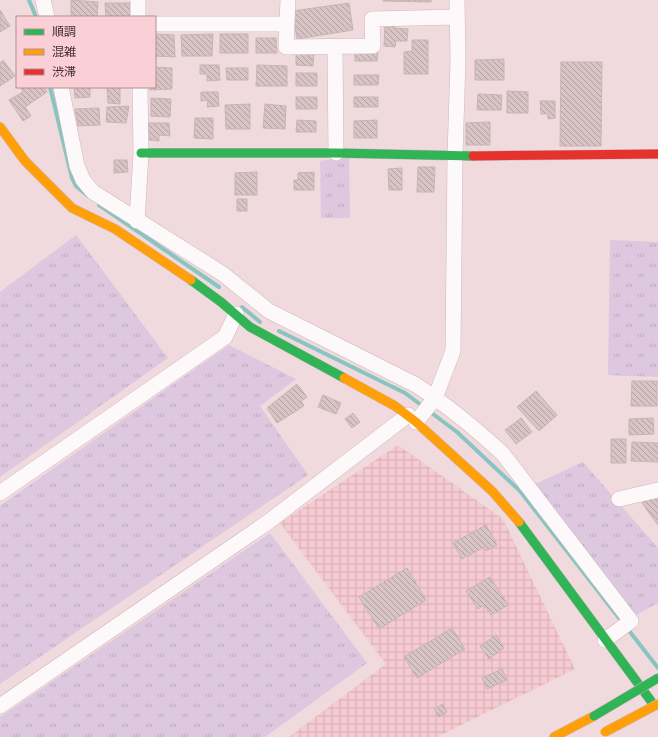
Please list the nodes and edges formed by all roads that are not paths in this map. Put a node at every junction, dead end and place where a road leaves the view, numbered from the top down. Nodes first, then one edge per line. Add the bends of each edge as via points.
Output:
1 (43, 0) edge
2 (138, 0) edge
3 (288, 0) edge
4 (457, 0) edge
5 (46, 16) edge
6 (138, 16) edge
7 (457, 17) junction
8 (156, 24) edge
9 (287, 24) junction
10 (335, 47) junction
11 (61, 88) edge
12 (140, 88) edge
13 (0, 127) edge
14 (141, 153) junction
15 (336, 153) junction
16 (658, 154) edge
17 (455, 156) junction
18 (137, 221) junction
19 (236, 314) junction
20 (435, 398) junction
21 (412, 419) junction
22 (658, 490) edge
23 (0, 493) edge
24 (619, 499) dead end
25 (605, 640) junction
26 (658, 678) edge
27 (658, 688) edge
28 (658, 704) edge
29 (0, 706) edge
30 (658, 712) edge
31 (596, 719) junction
32 (554, 737) edge
33 (566, 737) edge
34 (596, 737) edge

1 - 5 street
2 - 6 street
3 - 9 street
4 - 7 street
7 - 10 street via 372,20 373,46
7 - 17 street
8 - 9 street
9 - 10 street via 286,47
10 - 15 street
11 - 18 street via 77,166 83,180 100,197
12 - 14 street
13 - 19 main road via 25,160 72,208 115,229
14 - 15 main road
14 - 18 street
15 - 17 main road
16 - 17 main road
17 - 20 street via 453,351
18 - 20 street via 223,274 269,311 416,385
19 - 21 main road via 250,327 381,398
19 - 23 street via 225,337
20 - 21 street
20 - 25 street via 486,437 503,454 631,621
21 - 25 main road via 492,491 517,519
21 - 29 street via 268,522
22 - 24 street
25 - 30 main road
26 - 31 main road, bridge
27 - 31 main road
28 - 34 main road, bridge
31 - 32 main road
31 - 33 main road

